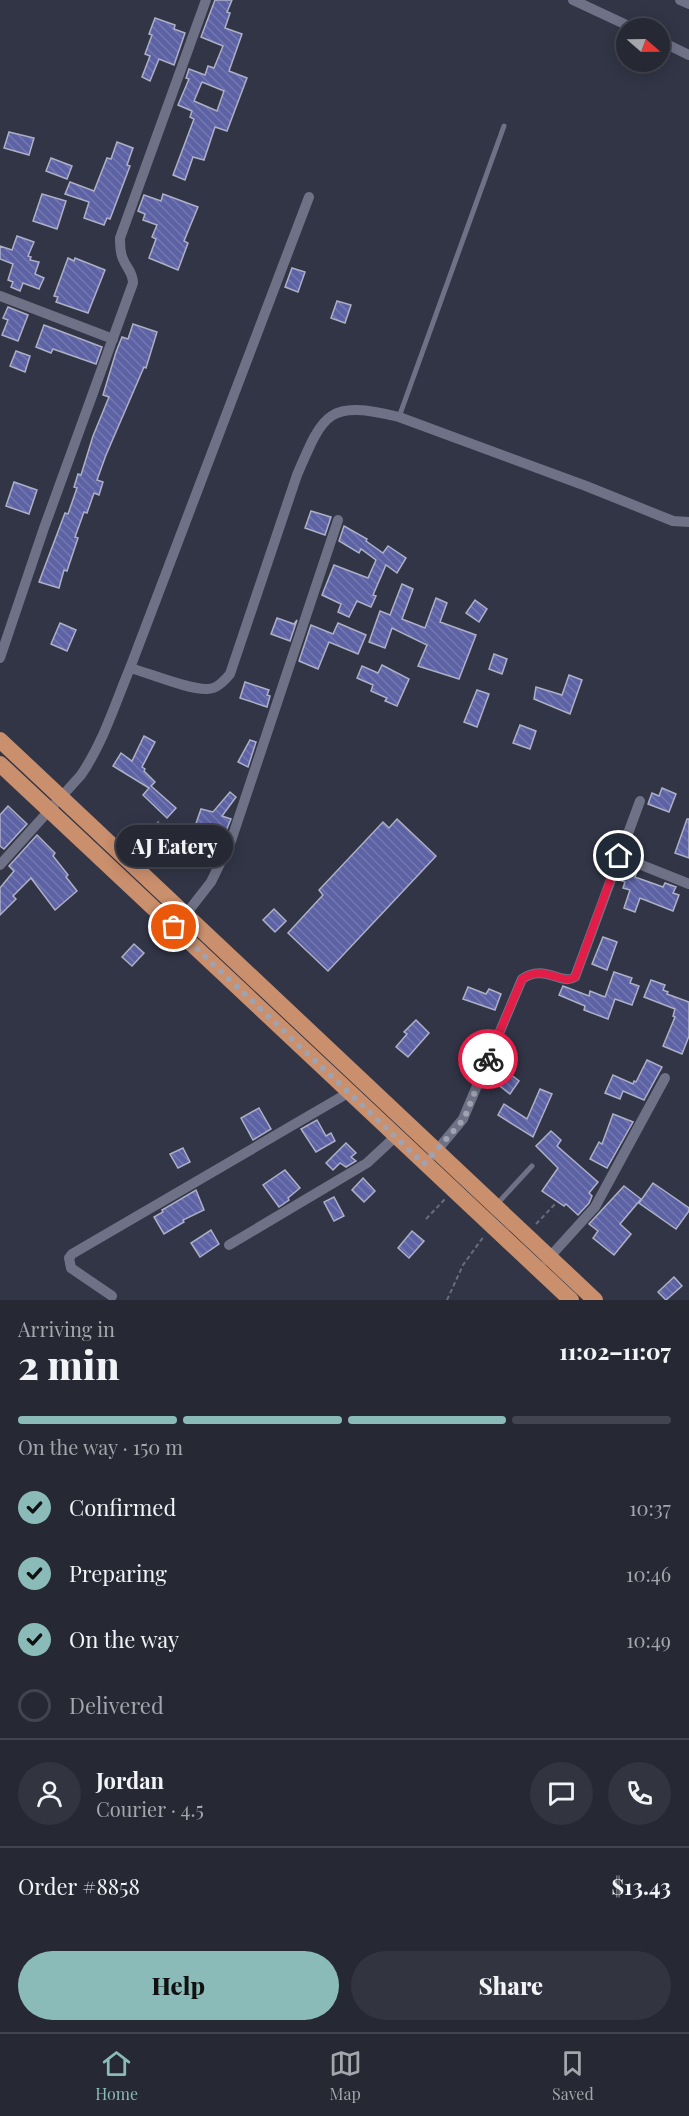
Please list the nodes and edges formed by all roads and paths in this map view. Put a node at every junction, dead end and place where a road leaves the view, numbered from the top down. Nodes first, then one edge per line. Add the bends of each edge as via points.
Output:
1 (206, 0) edge
2 (573, 0) edge
3 (680, 0) edge
4 (689, 4) edge
5 (616, 20) edge
6 (670, 45) edge
7 (689, 54) edge
8 (504, 126) dead end
9 (309, 197) dead end
10 (0, 296) edge
11 (113, 339) junction
12 (399, 417) junction
13 (338, 520) dead end
14 (689, 522) edge
15 (0, 658) edge
16 (130, 668) junction
17 (0, 740) edge
18 (2, 770) edge
19 (61, 797) junction
20 (640, 801) dead end
21 (49, 810) junction
22 (160, 820) dead end
23 (619, 856) junction
24 (126, 858) junction
25 (0, 865) edge
26 (689, 884) edge
27 (186, 914) junction
28 (223, 949) junction
29 (211, 962) junction
30 (665, 1078) dead end
31 (348, 1093) junction
32 (395, 1137) junction
33 (437, 1150) junction
34 (424, 1164) junction
35 (532, 1166) dead end
36 (453, 1191) junction
37 (557, 1202) dead end
38 (495, 1206) junction
39 (426, 1219) dead end
40 (488, 1223) junction
41 (526, 1235) junction
42 (229, 1245) dead end
43 (544, 1263) junction
44 (112, 1296) dead end
45 (563, 1297) edge
46 (447, 1300) edge
47 (595, 1300) edge

1 - 11 street via 123,226 120,251 134,283
2 - 5 street
3 - 4 street
6 - 7 street
8 - 12 lane
9 - 16 street
10 - 11 street
11 - 15 street
12 - 14 street via 665,519
12 - 16 street via 351,409 332,414 320,427 297,475 236,661 221,684 209,690
13 - 27 street via 231,841 211,882
16 - 19 street via 92,759
17 - 19 highway
18 - 21 highway
19 - 21 street
19 - 24 highway
20 - 23 street
21 - 25 street
21 - 29 highway
22 - 24 path
23 - 26 street
23 - 33 street via 575,977 567,980 540,972 522,979 464,1119
24 - 27 highway
27 - 28 highway
28 - 29 highway
28 - 33 highway
29 - 31 highway
30 - 43 street via 599,1201
31 - 32 highway
31 - 44 street via 72,1254 70,1268
32 - 34 highway
32 - 42 street via 345,1178
33 - 34 street
33 - 38 highway
34 - 36 highway
35 - 38 lane
36 - 39 path
36 - 40 highway
37 - 41 path
38 - 40 lane
38 - 41 highway
40 - 43 highway
40 - 46 path
41 - 43 highway
43 - 45 highway
43 - 47 highway

